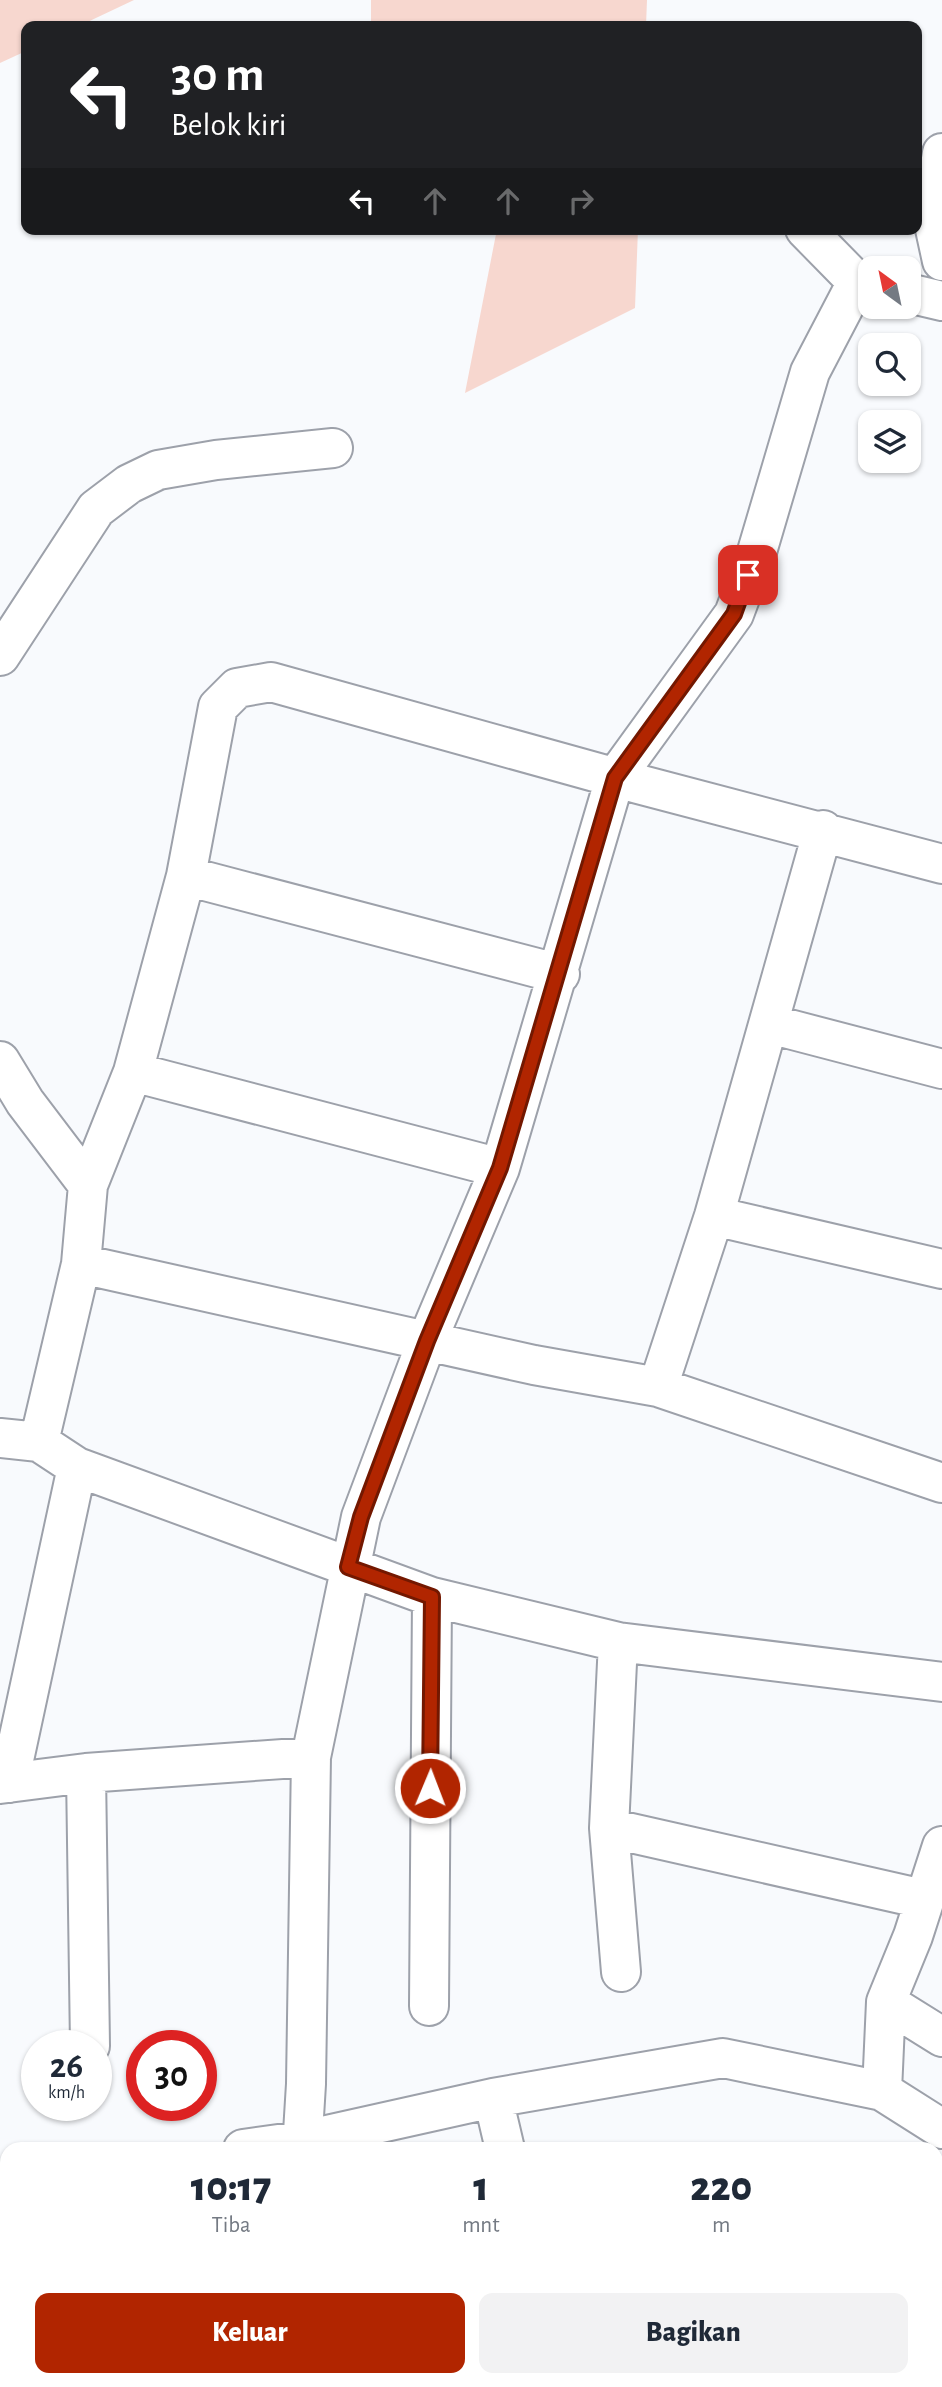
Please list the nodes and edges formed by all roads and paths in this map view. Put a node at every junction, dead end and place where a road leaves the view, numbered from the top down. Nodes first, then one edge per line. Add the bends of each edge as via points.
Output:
1 (942, 153) edge
2 (811, 235) edge
3 (942, 261) edge
4 (858, 279) edge
5 (858, 292) edge
6 (921, 296) edge
7 (942, 301) edge
8 (333, 448) dead end
9 (0, 656) edge
10 (615, 778) junction
11 (823, 830) junction
12 (942, 864) edge
13 (186, 876) junction
14 (560, 974) junction
15 (770, 1024) junction
16 (0, 1061) edge
17 (942, 1069) edge
18 (133, 1072) junction
19 (500, 1168) junction
20 (88, 1185) junction
21 (714, 1216) junction
22 (81, 1264) junction
23 (942, 1269) edge
24 (427, 1341) junction
25 (658, 1387) junction
26 (0, 1438) edge
27 (39, 1442) junction
28 (77, 1467) junction
29 (942, 1483) edge
30 (348, 1567) junction
31 (432, 1597) junction
32 (618, 1642) junction
33 (942, 1682) edge
34 (312, 1757) junction
35 (86, 1773) junction
36 (5, 1783) edge
37 (609, 1828) junction
38 (942, 1846) edge
39 (923, 1899) junction
40 (621, 1972) dead end
41 (886, 2003) junction
42 (429, 2006) dead end
43 (90, 2030) edge
44 (942, 2037) edge
45 (882, 2091) junction
46 (493, 2098) junction
47 (942, 2129) edge
48 (301, 2142) edge
49 (313, 2142) edge
50 (503, 2142) edge

1 - 3 street via 932,215
2 - 4 street
5 - 10 street via 810,372 734,614
6 - 7 street
8 - 9 street via 158,470 129,484 96,509
10 - 11 street
10 - 13 street via 271,682 237,688 218,707
10 - 14 street
11 - 12 street
11 - 15 street
13 - 14 street
13 - 18 street
14 - 19 street
15 - 17 street
15 - 21 street
16 - 20 street
18 - 19 street
18 - 20 street
19 - 24 street
20 - 22 street
21 - 23 street
21 - 25 street
22 - 24 street
22 - 27 street
24 - 25 street
24 - 30 street via 361,1517
25 - 29 street
26 - 27 street
27 - 28 street
28 - 30 street
28 - 36 street
30 - 31 street
30 - 34 street
31 - 32 street
31 - 42 street
32 - 33 street
32 - 37 street
34 - 35 street
34 - 48 street
35 - 36 street
35 - 43 street
37 - 39 street
37 - 40 street
38 - 39 street
39 - 41 street
41 - 44 street
41 - 45 street
45 - 46 street via 723,2058
45 - 47 street
46 - 49 street
46 - 50 street

